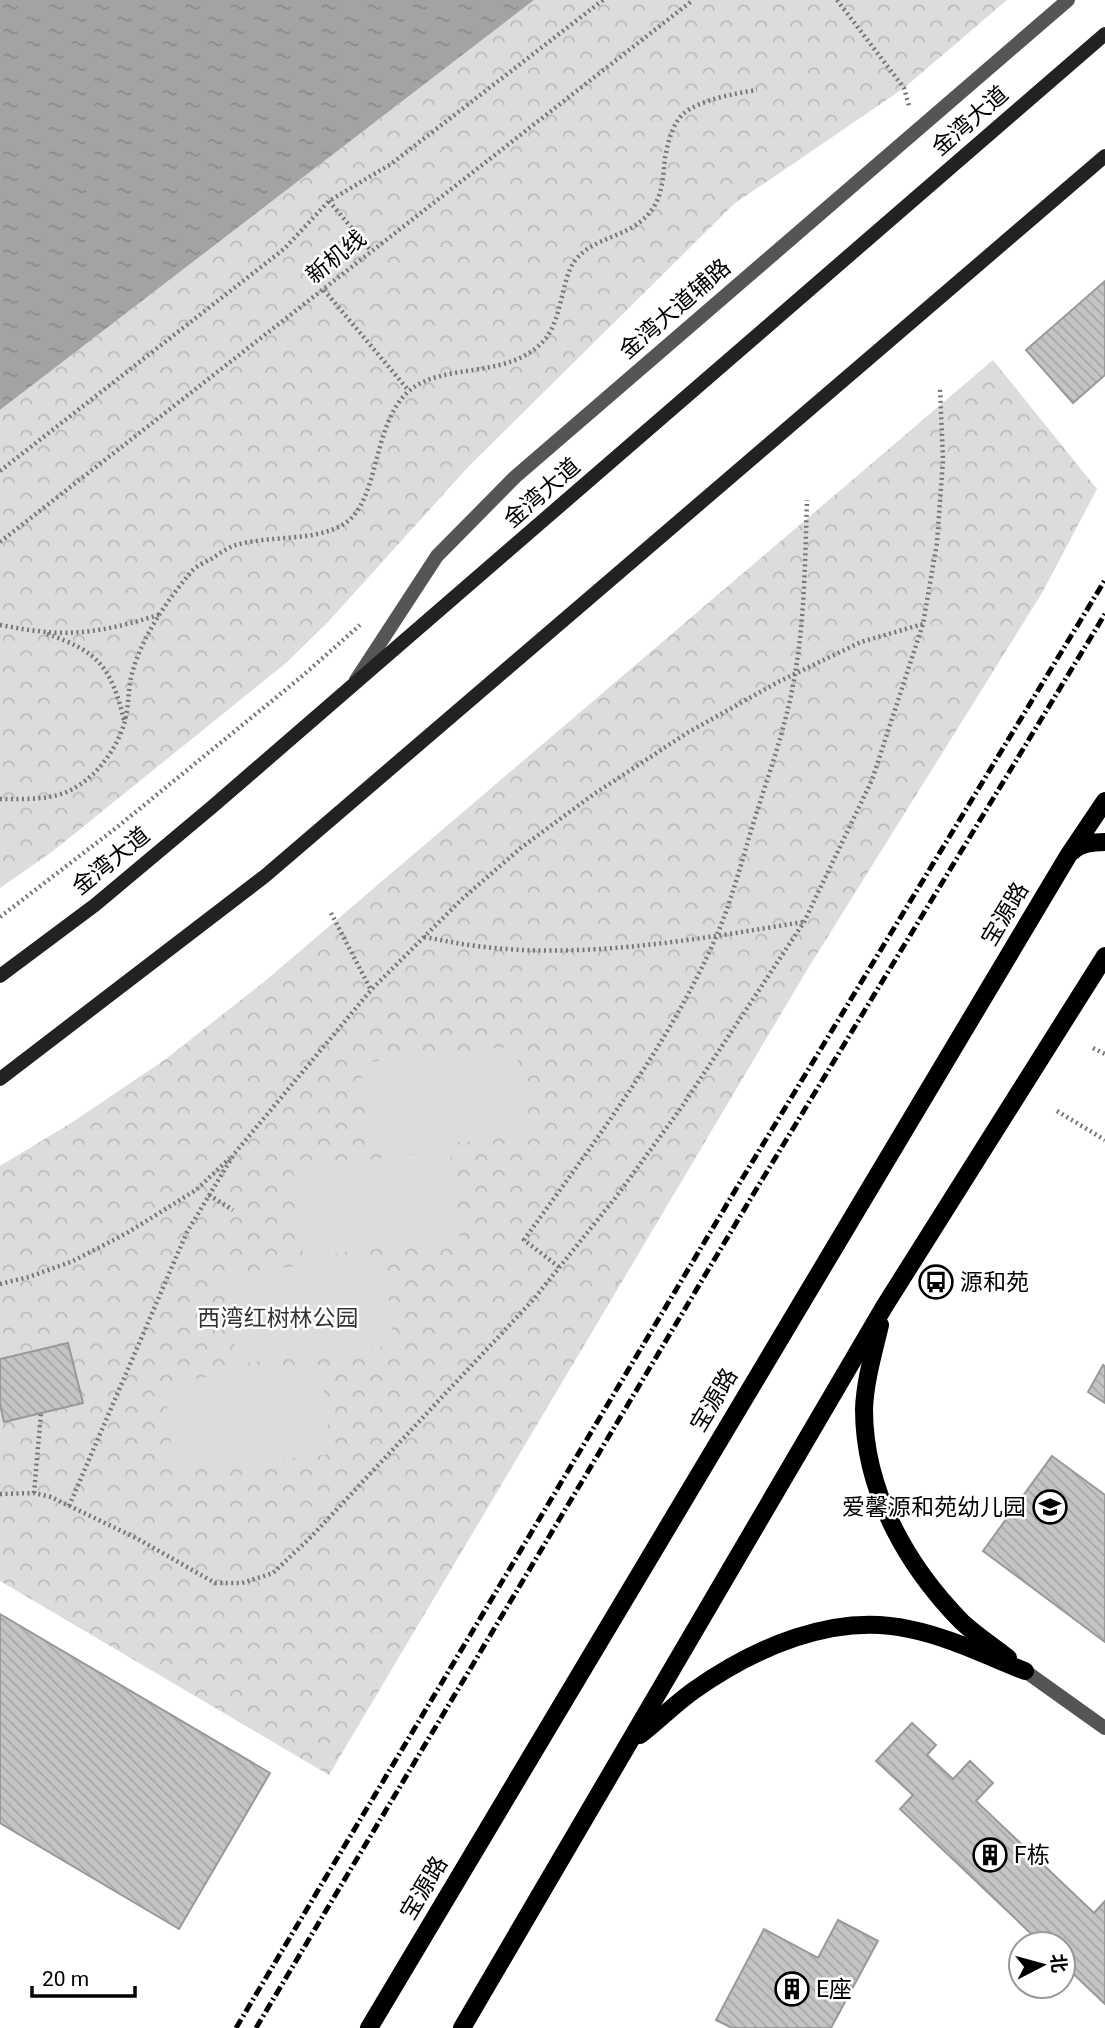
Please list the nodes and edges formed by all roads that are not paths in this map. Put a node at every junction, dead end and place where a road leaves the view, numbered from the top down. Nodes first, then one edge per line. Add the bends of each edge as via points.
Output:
1 (1068, 0) edge
2 (1105, 34) edge
3 (1105, 156) edge
4 (351, 688) junction
5 (1105, 801) edge
6 (1105, 842) edge
7 (1068, 856) junction
8 (1105, 957) edge
9 (0, 976) edge
10 (0, 1079) edge
11 (884, 1307) junction
12 (1025, 1671) junction
13 (1105, 1728) edge
14 (629, 1745) junction
15 (369, 2028) edge
16 (462, 2028) edge

1 - 4 street, 金湾大道辅路 via 515,477 437,556
2 - 4 main road, 金湾大道
3 - 10 main road via 265,876
4 - 9 main road, 金湾大道 via 94,905
5 - 7 main road, 宝源路
6 - 7 main road via 1077,847
7 - 15 main road, 宝源路
8 - 11 main road
11 - 12 main road via 864,1408 878,1493 892,1528 921,1576 963,1623
11 - 14 main road
12 - 13 street
12 - 14 main road via 908,1628 839,1626 742,1661 693,1691
14 - 16 main road

